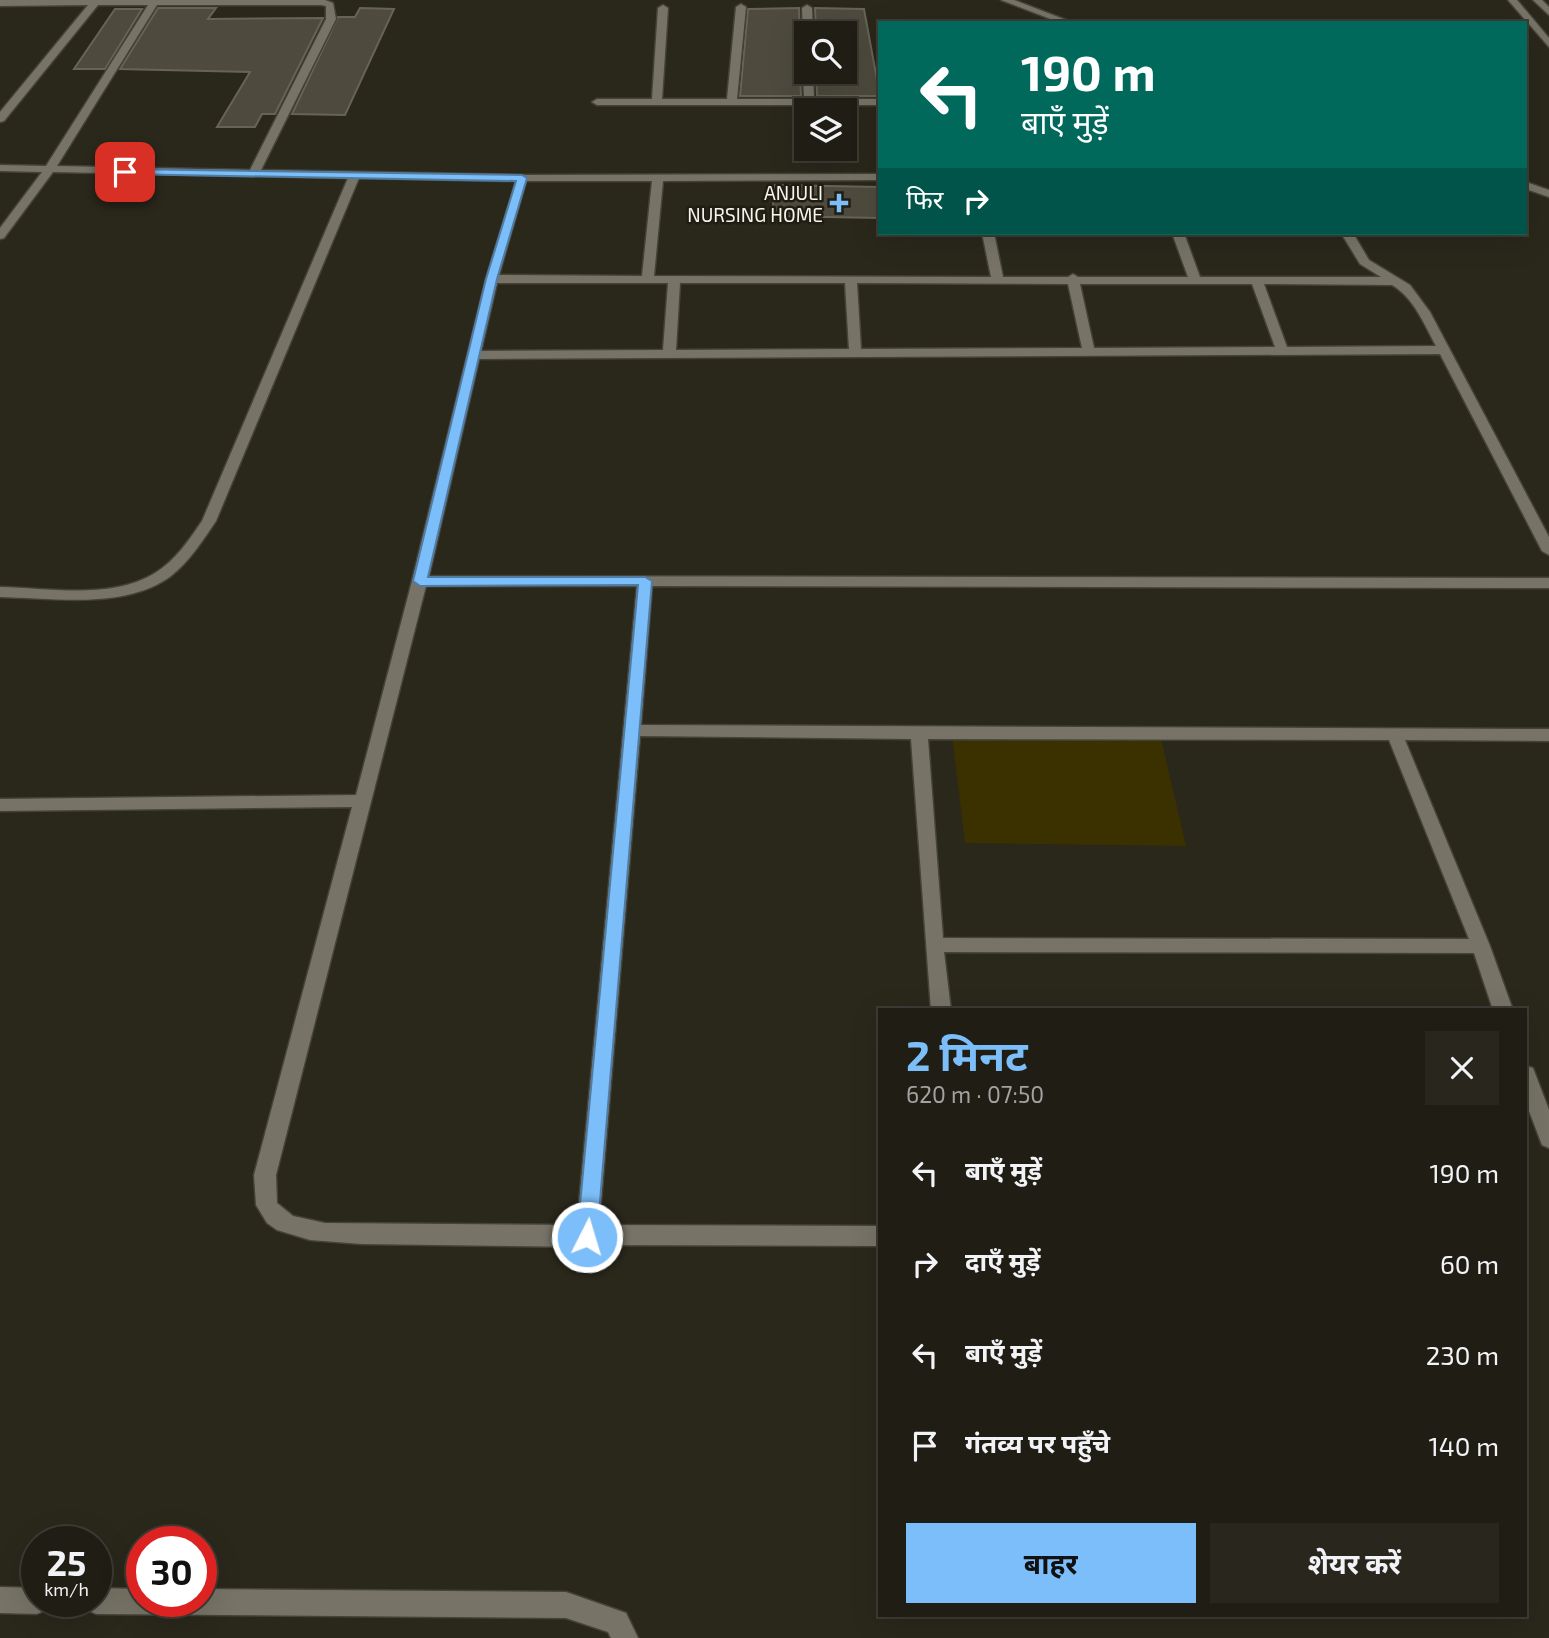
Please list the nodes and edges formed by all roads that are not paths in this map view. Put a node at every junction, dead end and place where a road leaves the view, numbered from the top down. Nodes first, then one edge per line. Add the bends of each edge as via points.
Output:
1 (1005, 0) edge
2 (1512, 0) edge
3 (1537, 0) edge
4 (155, 2) edge
5 (0, 3) edge
6 (95, 3) junction
7 (741, 7) dead end
8 (663, 8) dead end
9 (807, 8) dead end
10 (1549, 12) edge
11 (808, 21) edge
12 (1064, 21) edge
13 (1549, 44) edge
14 (597, 102) dead end
15 (657, 102) junction
16 (794, 102) edge
17 (857, 102) edge
18 (878, 102) edge
19 (732, 103) junction
20 (0, 119) edge
21 (0, 167) edge
22 (49, 170) junction
23 (253, 174) junction
24 (354, 176) junction
25 (658, 177) junction
26 (878, 177) edge
27 (522, 178) junction
28 (1527, 185) edge
29 (1549, 194) edge
30 (988, 235) edge
31 (1179, 235) edge
32 (1348, 235) edge
33 (0, 236) edge
34 (648, 277) junction
35 (674, 278) junction
36 (852, 278) junction
37 (997, 278) junction
38 (1073, 278) junction
39 (492, 279) junction
40 (1195, 279) junction
41 (1256, 280) junction
42 (1396, 281) junction
43 (1443, 350) junction
44 (855, 352) junction
45 (1283, 352) junction
46 (669, 353) junction
47 (1089, 353) junction
48 (475, 355) junction
49 (1549, 551) edge
50 (420, 581) junction
51 (645, 581) junction
52 (1549, 583) edge
53 (0, 592) edge
54 (630, 730) junction
55 (919, 733) junction
56 (1395, 735) junction
57 (1549, 735) edge
58 (360, 801) junction
59 (0, 805) edge
60 (934, 944) junction
61 (1481, 946) junction
62 (941, 1008) edge
63 (1502, 1008) edge
64 (1527, 1077) edge
65 (1549, 1139) edge
66 (878, 1236) edge
67 (587, 1237) junction
68 (0, 1600) edge
69 (21, 1601) edge
70 (112, 1601) edge
71 (625, 1638) edge

1 - 12 street
2 - 13 street
3 - 10 street
4 - 6 street
4 - 22 street
4 - 23 street via 330,5 331,19
5 - 6 street
6 - 20 street
7 - 19 street
8 - 15 street
9 - 11 street
14 - 15 street
15 - 19 street
16 - 19 street
17 - 18 street
21 - 22 street
22 - 23 street
22 - 33 street
23 - 24 street
24 - 27 street
24 - 53 street via 209,522 185,555 141,586 105,592
25 - 26 street
25 - 27 street
25 - 34 street
27 - 39 street
28 - 29 street
30 - 37 street
31 - 40 street
32 - 42 street via 1364,262
34 - 35 street
34 - 39 street
35 - 36 street
35 - 46 street
36 - 37 street
36 - 44 street
37 - 38 street
38 - 40 street
38 - 47 street
39 - 48 street
40 - 41 street
41 - 42 street
41 - 45 street
42 - 43 street via 1416,300
43 - 45 street
43 - 49 street
44 - 46 street
44 - 47 street
45 - 47 street
46 - 48 street
48 - 50 street
50 - 51 street
50 - 58 street
51 - 52 street
51 - 54 street
54 - 55 street
54 - 67 street
55 - 56 street
55 - 60 street
56 - 57 street
56 - 61 street
58 - 59 street
58 - 67 street via 265,1175 267,1207 279,1221 315,1231
60 - 61 street
60 - 62 street
61 - 63 street
64 - 65 street
66 - 67 street
68 - 69 street
70 - 71 street via 566,1605 617,1622

